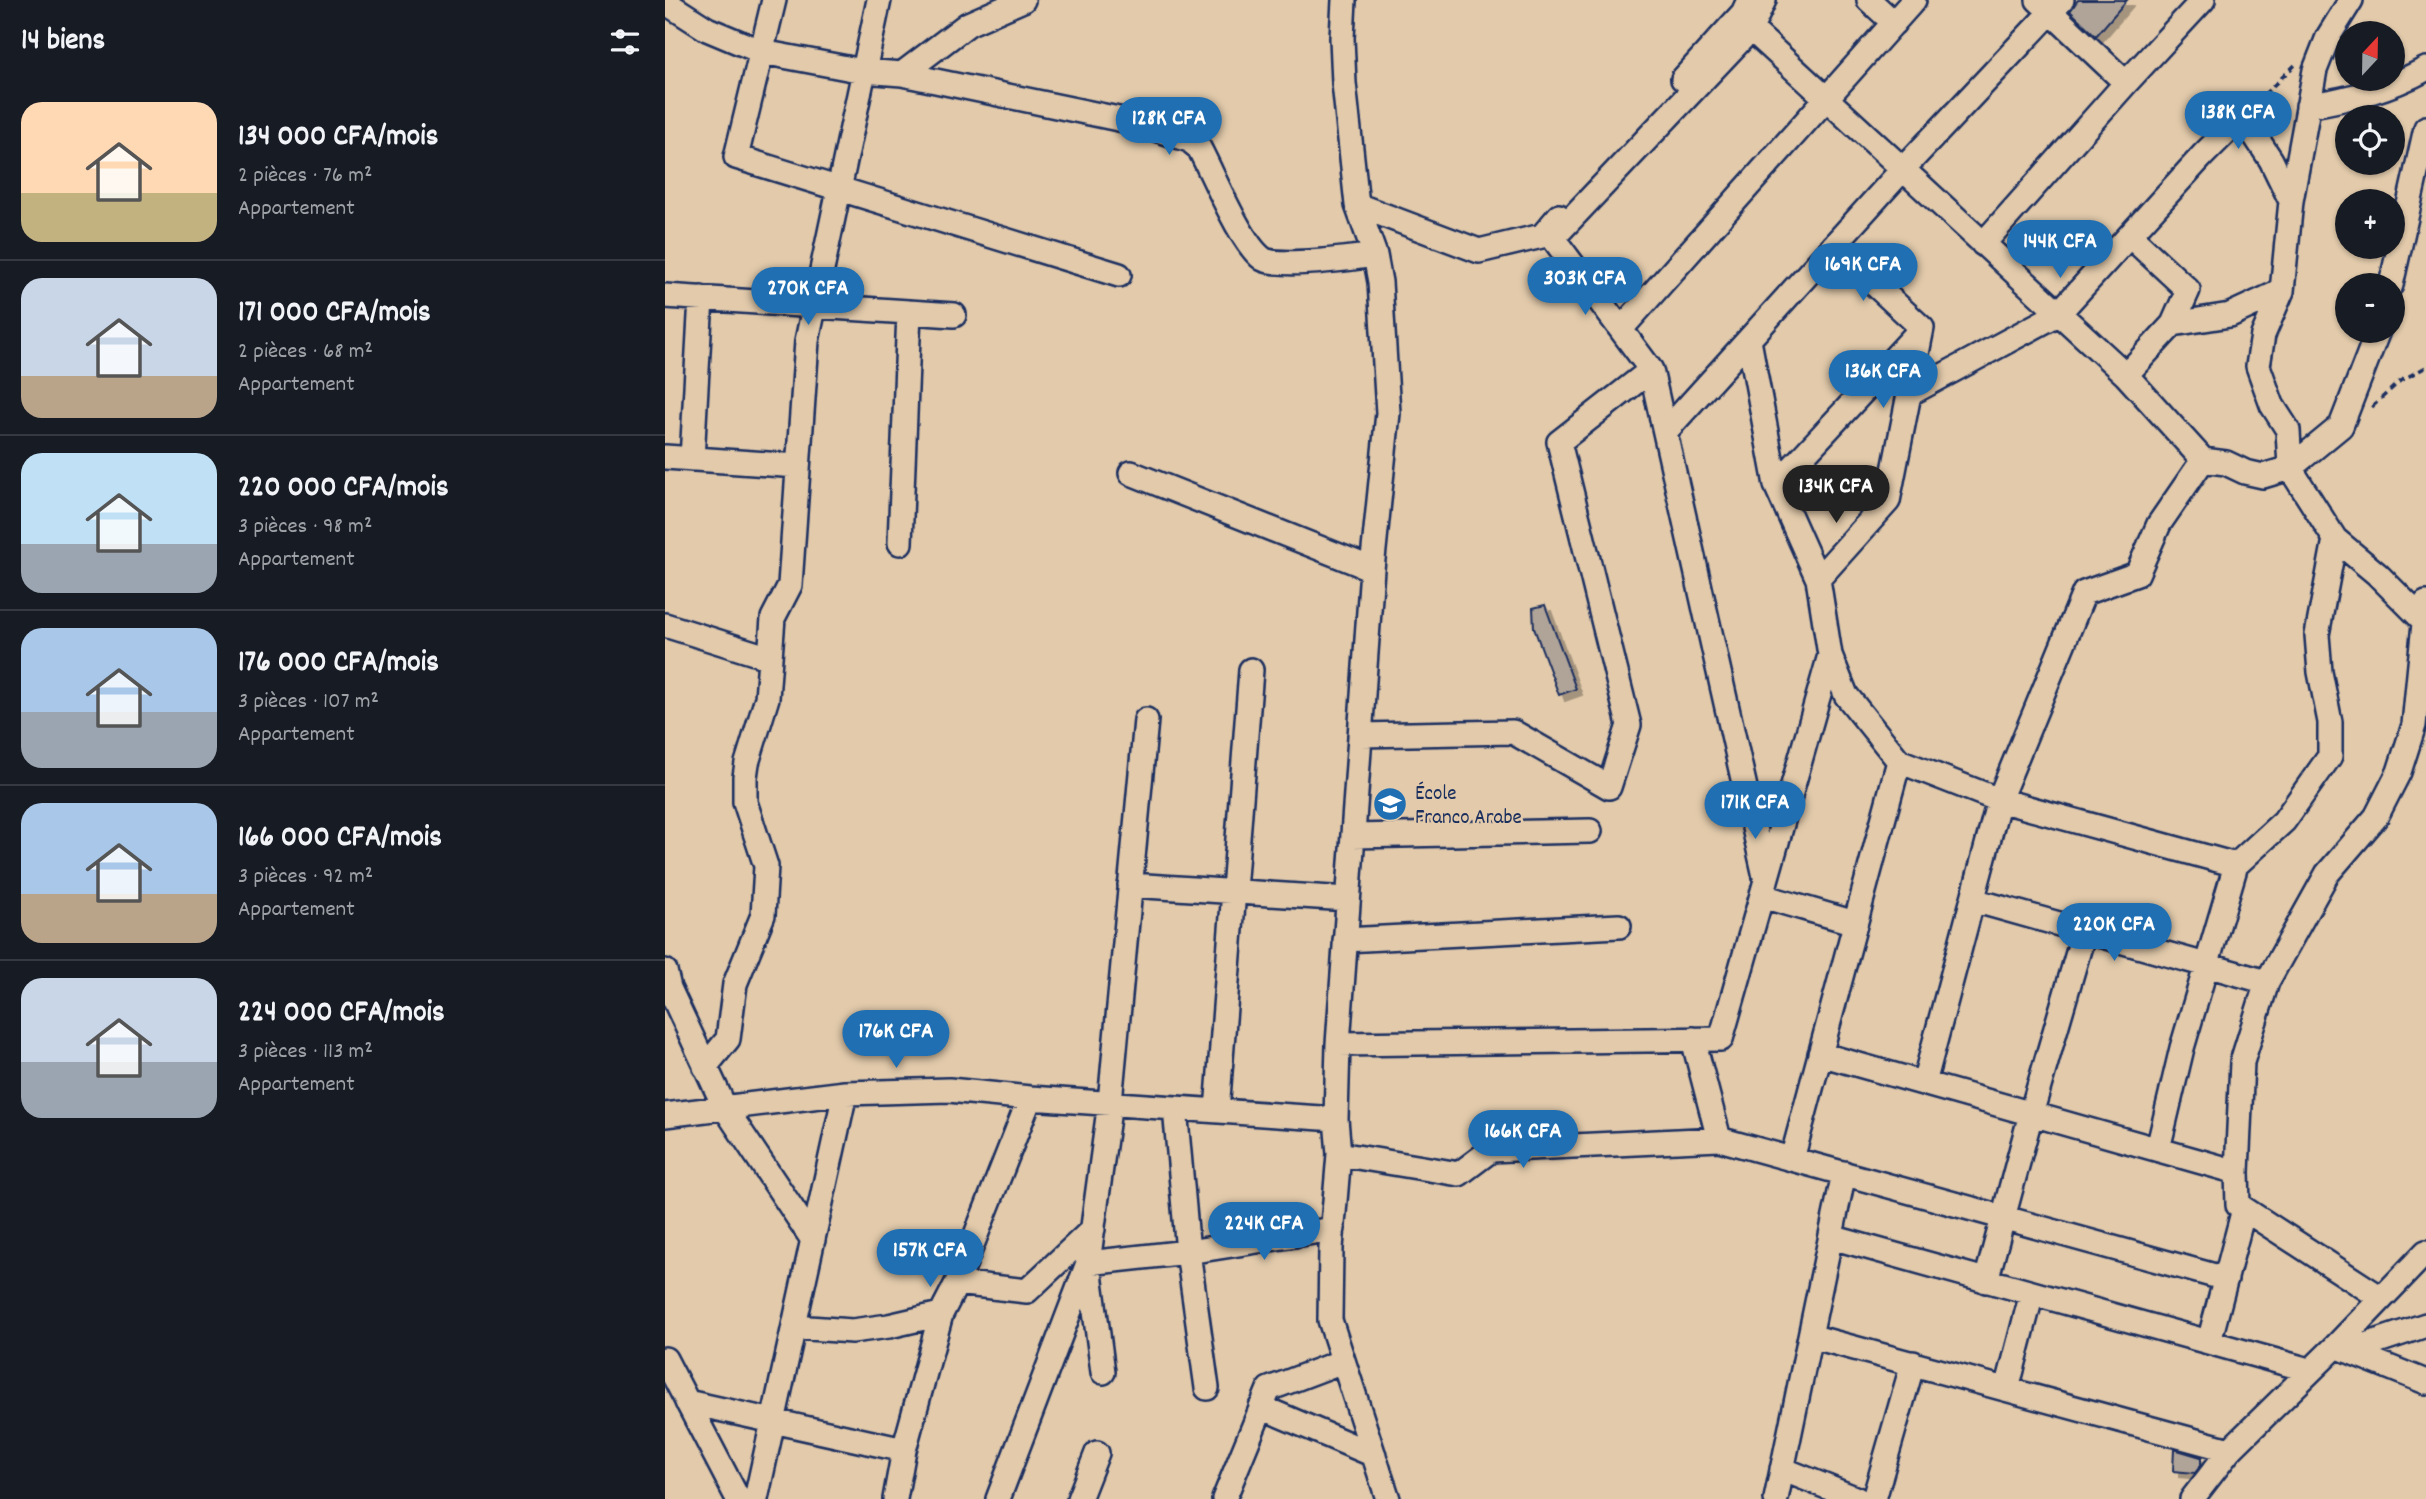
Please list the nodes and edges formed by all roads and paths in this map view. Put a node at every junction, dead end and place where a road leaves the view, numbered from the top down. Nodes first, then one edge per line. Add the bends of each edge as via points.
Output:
1 (774, 0) edge
2 (879, 0) edge
3 (1023, 0) edge
4 (1344, 0) edge
5 (1749, 0) edge
6 (1764, 0) edge
7 (1869, 0) edge
8 (1915, 0) edge
9 (2203, 0) edge
10 (2351, 0) edge
11 (665, 2) edge
12 (2050, 4) edge
13 (1894, 23) junction
14 (1751, 29) junction
15 (762, 52) junction
16 (2300, 61) dead end
17 (2426, 69) edge
18 (863, 71) junction
19 (902, 74) junction
20 (2126, 83) junction
21 (1826, 99) junction
22 (2308, 106) junction
23 (2242, 116) junction
24 (2426, 128) edge
25 (1902, 170) junction
26 (839, 188) junction
27 (2291, 201) junction
28 (1357, 205) junction
29 (2130, 236) junction
30 (1983, 244) junction
31 (1833, 246) junction
32 (1375, 255) junction
33 (2394, 273) edge
34 (1119, 275) dead end
35 (2282, 291) junction
36 (665, 296) edge
37 (701, 298) junction
38 (814, 305) junction
39 (909, 312) junction
40 (2058, 314) junction
41 (954, 315) dead end
42 (2172, 324) junction
43 (1921, 328) junction
44 (1621, 329) junction
45 (1749, 340) junction
46 (2373, 343) edge
47 (2426, 367) edge
48 (1651, 370) junction
49 (2126, 375) junction
50 (1909, 394) junction
51 (2370, 408) dead end
52 (1665, 432) junction
53 (665, 457) edge
54 (692, 458) junction
55 (2203, 460) junction
56 (798, 466) junction
57 (2290, 468) junction
58 (1131, 473) dead end
59 (1776, 485) junction
60 (2335, 538) junction
61 (900, 543) dead end
62 (1372, 569) junction
63 (1818, 579) junction
64 (2425, 617) edge
65 (665, 625) edge
66 (1830, 655) junction
67 (770, 658) junction
68 (1251, 670) dead end
69 (1146, 720) dead end
70 (1360, 735) junction
71 (1899, 761) junction
72 (1999, 800) junction
73 (1590, 831) dead end
74 (1353, 836) junction
75 (2236, 865) junction
76 (1130, 886) junction
77 (1764, 888) junction
78 (1234, 892) junction
79 (1348, 898) junction
80 (1973, 900) junction
81 (1855, 923) junction
82 (1619, 926) dead end
83 (2084, 932) junction
84 (1345, 940) junction
85 (2205, 965) junction
86 (666, 982) edge
87 (2267, 982) junction
88 (1693, 1039) junction
89 (1338, 1044) junction
90 (1820, 1054) junction
91 (705, 1067) junction
92 (1924, 1083) junction
93 (845, 1093) junction
94 (1030, 1098) junction
95 (1110, 1102) junction
96 (725, 1108) junction
97 (1175, 1108) junction
98 (1217, 1111) junction
99 (2031, 1114) junction
100 (665, 1115) edge
101 (1336, 1119) junction
102 (1719, 1139) junction
103 (2158, 1150) junction
104 (1339, 1154) junction
105 (1791, 1159) junction
106 (2237, 1172) junction
107 (1844, 1173) junction
108 (2244, 1209) junction
109 (2003, 1217) junction
110 (1093, 1229) junction
111 (1333, 1229) junction
112 (1831, 1237) junction
113 (813, 1240) junction
114 (1188, 1252) junction
115 (2426, 1252) edge
116 (1088, 1263) junction
117 (2417, 1269) edge
118 (2226, 1279) junction
119 (1986, 1280) junction
120 (957, 1283) junction
121 (2032, 1293) junction
122 (2381, 1298) junction
123 (941, 1314) junction
124 (2426, 1325) edge
125 (794, 1327) junction
126 (1810, 1336) junction
127 (2209, 1342) junction
128 (2342, 1348) junction
129 (665, 1359) edge
130 (1343, 1361) junction
131 (1913, 1363) junction
132 (2309, 1370) junction
133 (1103, 1372) dead end
134 (2426, 1382) edge
135 (1207, 1388) dead end
136 (2007, 1389) junction
137 (687, 1402) junction
138 (1261, 1407) junction
139 (773, 1421) junction
140 (904, 1450) junction
141 (2231, 1450) junction
142 (1097, 1453) dead end
143 (1374, 1455) junction
144 (1782, 1469) junction
145 (738, 1499) edge
146 (756, 1499) edge
147 (895, 1499) edge
148 (997, 1499) edge
149 (1079, 1499) edge
150 (1224, 1499) edge
151 (1388, 1499) edge
152 (1776, 1499) edge
153 (1857, 1499) edge
154 (1874, 1499) edge
155 (2192, 1499) edge

1 - 15 street
2 - 18 street
3 - 19 street via 968,24
4 - 28 street via 1344,83
5 - 28 street via 1743,13 1542,236 1479,251
6 - 14 street
7 - 13 street
8 - 13 street
9 - 20 street
10 - 22 street via 2328,37
11 - 15 street via 707,29
12 - 20 street
12 - 25 street
13 - 21 street
14 - 21 street
14 - 44 street via 1553,238
15 - 18 street
15 - 26 street via 736,157
16 - 23 path
17 - 22 street via 2398,84
18 - 19 street
18 - 26 street
19 - 32 street via 1133,122 1189,140 1199,148 1250,247 1265,261 1327,262
20 - 30 street
21 - 25 street
21 - 44 street
22 - 27 street
23 - 27 street
23 - 29 street
24 - 33 street
25 - 30 street
25 - 31 street
26 - 34 street
26 - 38 street
27 - 35 street
28 - 32 street
29 - 40 street
29 - 42 street via 2188,290
30 - 40 street
31 - 43 street
31 - 45 street
32 - 62 street via 1388,412
35 - 42 street via 2230,314
35 - 57 street via 2263,335 2258,366 2272,405 2288,430
36 - 37 street
37 - 38 street
37 - 54 street
38 - 39 street
38 - 56 street
39 - 41 street
39 - 61 street
40 - 49 street
40 - 50 street
42 - 49 street
43 - 50 street
43 - 59 street
44 - 48 street
45 - 52 street
45 - 59 street
46 - 57 street via 2341,426
47 - 51 path via 2400,381
48 - 52 street
48 - 70 street via 1559,442 1629,725 1609,787 1513,732
49 - 55 street
50 - 63 street via 1888,501
52 - 77 street
53 - 54 street
54 - 56 street
55 - 57 street via 2263,476
55 - 72 street via 2159,524 2137,574 2084,593
56 - 67 street via 790,585 773,618
57 - 60 street
58 - 62 street
59 - 63 street
60 - 64 street
60 - 75 street via 2317,635 2330,722 2330,756 2284,821
62 - 70 street
63 - 66 street
64 - 87 street via 2414,725 2399,772 2376,817 2327,874
65 - 67 street
66 - 71 street via 1846,695
66 - 77 street
67 - 91 street via 767,698 745,777 745,802 766,866 763,915 735,984 728,1039
68 - 78 street
69 - 76 street
70 - 74 street
71 - 72 street
71 - 81 street
72 - 75 street
72 - 80 street
73 - 74 street
74 - 79 street
75 - 85 street
76 - 78 street
76 - 95 street
77 - 81 street
77 - 88 street via 1721,1039
78 - 79 street
78 - 98 street
79 - 84 street
80 - 83 street
80 - 92 street
81 - 90 street
82 - 84 street
83 - 85 street
83 - 99 street
84 - 89 street
85 - 87 street
85 - 103 street
86 - 91 street
87 - 106 street via 2242,1062
88 - 89 street
88 - 102 street
89 - 101 street
90 - 92 street
90 - 105 street
91 - 96 street
92 - 99 street
93 - 94 street via 949,1090
93 - 96 street
93 - 113 street
94 - 95 street
94 - 120 street
95 - 97 street
95 - 110 street
96 - 100 street
96 - 113 street
97 - 98 street
97 - 114 street
98 - 101 street
99 - 103 street
99 - 109 street
101 - 104 street
102 - 104 street via 1491,1150 1459,1174
102 - 105 street
103 - 106 street
104 - 111 street
105 - 107 street
106 - 108 street via 2238,1205
107 - 109 street
107 - 112 street
108 - 118 street
108 - 122 street
109 - 118 street
109 - 119 street
110 - 116 street
110 - 120 street via 1027,1291
111 - 114 street
111 - 130 street via 1330,1320
112 - 119 street
112 - 126 street
113 - 125 street
114 - 116 street
114 - 135 street
115 - 117 street
116 - 133 street
116 - 148 street
117 - 122 street
118 - 127 street
119 - 121 street
120 - 123 street
121 - 127 street
121 - 136 street
122 - 128 street
123 - 125 street via 852,1331
123 - 140 street
124 - 128 street
125 - 139 street
126 - 131 street
126 - 144 street
127 - 132 street
128 - 132 street
128 - 134 street
129 - 137 street
130 - 138 street via 1269,1389
130 - 143 street
131 - 136 street
131 - 154 street
132 - 141 street
136 - 141 street
137 - 139 street
137 - 145 street
138 - 143 street
138 - 150 street
139 - 140 street
139 - 146 street
140 - 147 street
141 - 155 street
142 - 149 street
143 - 151 street
144 - 152 street
144 - 153 street

